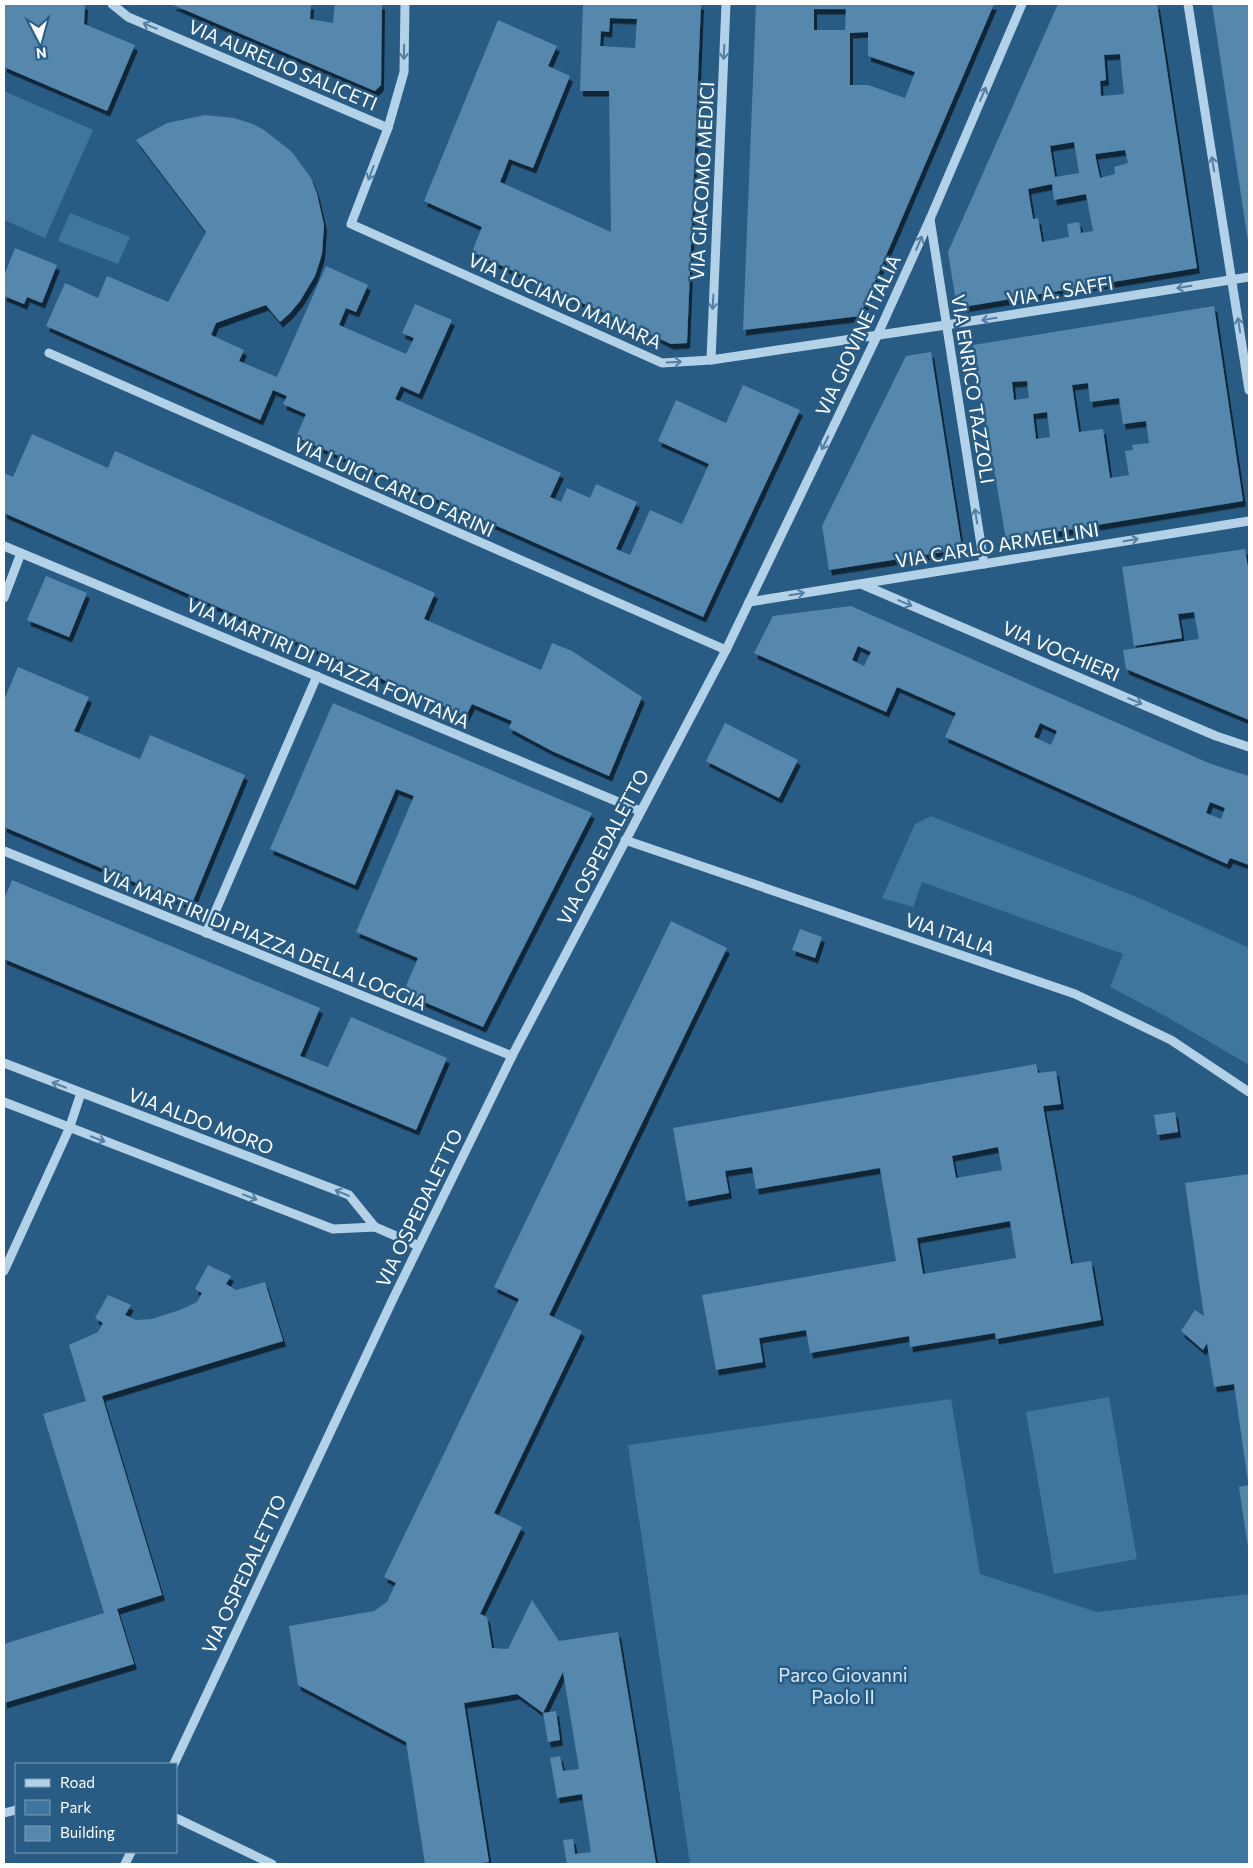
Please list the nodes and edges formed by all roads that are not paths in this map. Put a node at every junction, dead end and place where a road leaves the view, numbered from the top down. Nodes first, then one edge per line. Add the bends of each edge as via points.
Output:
1 (112, 4) edge
2 (405, 4) edge
3 (726, 4) edge
4 (1022, 4) edge
5 (1188, 4) edge
6 (388, 128) junction
7 (930, 219) junction
8 (1249, 277) edge
9 (1232, 280) junction
10 (946, 326) junction
11 (877, 336) junction
12 (48, 353) dead end
13 (710, 360) junction
14 (1249, 390) edge
15 (1249, 521) edge
16 (4, 546) edge
17 (21, 553) junction
18 (984, 564) junction
19 (860, 584) junction
20 (4, 598) edge
21 (749, 602) junction
22 (726, 650) junction
23 (317, 676) junction
24 (712, 676) joint
25 (1249, 747) edge
26 (640, 811) junction
27 (625, 840) junction
28 (4, 851) edge
29 (206, 933) junction
30 (512, 1056) junction
31 (4, 1063) edge
32 (1249, 1092) edge
33 (81, 1093) junction
34 (4, 1102) edge
35 (69, 1129) junction
36 (375, 1227) junction
37 (419, 1246) junction
38 (4, 1271) edge
39 (174, 1763) edge
40 (178, 1819) edge
41 (272, 1864) edge

6 -> 1 street, VIA AURELIO SALICETI via 128,16
2 -> 6 street via 404,72
3 -> 13 street, VIA GIACOMO MEDICI
7 -> 4 street, VIA GIOVINE ITALIA
9 -> 5 street
6 -> 13 street, VIA LUCIANO MANARA via 351,224 662,363
7 - 10 street, VIA ENRICO TAZZOLI
11 -> 7 street, VIA GIOVINE ITALIA
8 - 9 street, VIA A. SAFFI
9 -> 10 street, VIA A. SAFFI
14 -> 9 street
10 - 11 street, VIA A. SAFFI
18 -> 10 street, VIA ENRICO TAZZOLI
11 - 13 street, VIA LUCIANO MANARA
11 -> 21 street, VIA GIOVINE ITALIA
12 - 22 street, VIA LUIGI CARLO FARINI
18 -> 15 street, VIA CARLO ARMELLINI
16 - 17 street, VIA MARTIRI DI PIAZZA FONTANA
17 - 20 street
17 - 23 street, VIA MARTIRI DI PIAZZA FONTANA
18 - 19 street, VIA CARLO ARMELLINI
21 -> 19 street, VIA CARLO ARMELLINI
19 -> 25 street, VIA VOCHIERI via 1216,736
21 - 22 street, VIA GIOVINE ITALIA
22 - 24 street, VIA GIOVINE ITALIA
23 - 26 street, VIA MARTIRI DI PIAZZA FONTANA
23 - 29 street
24 - 26 street, VIA OSPEDALETTO
26 - 27 street, VIA OSPEDALETTO
27 - 30 street, VIA OSPEDALETTO
27 - 32 street, VIA ITALIA via 1075,994 1171,1040
28 - 29 street, VIA MARTIRI DI PIAZZA DELLA LOGGIA
29 - 30 street, VIA MARTIRI DI PIAZZA DELLA LOGGIA
30 - 37 street, VIA OSPEDALETTO
33 -> 31 street, VIA ALDO MORO
33 - 35 street
36 -> 33 street, VIA ALDO MORO via 349,1195
34 - 35 street, VIA ALDO MORO
35 -> 36 street, VIA ALDO MORO via 333,1228
35 - 38 street
36 - 37 street, VIA ALDO MORO
37 - 39 street, VIA OSPEDALETTO
40 - 41 street

